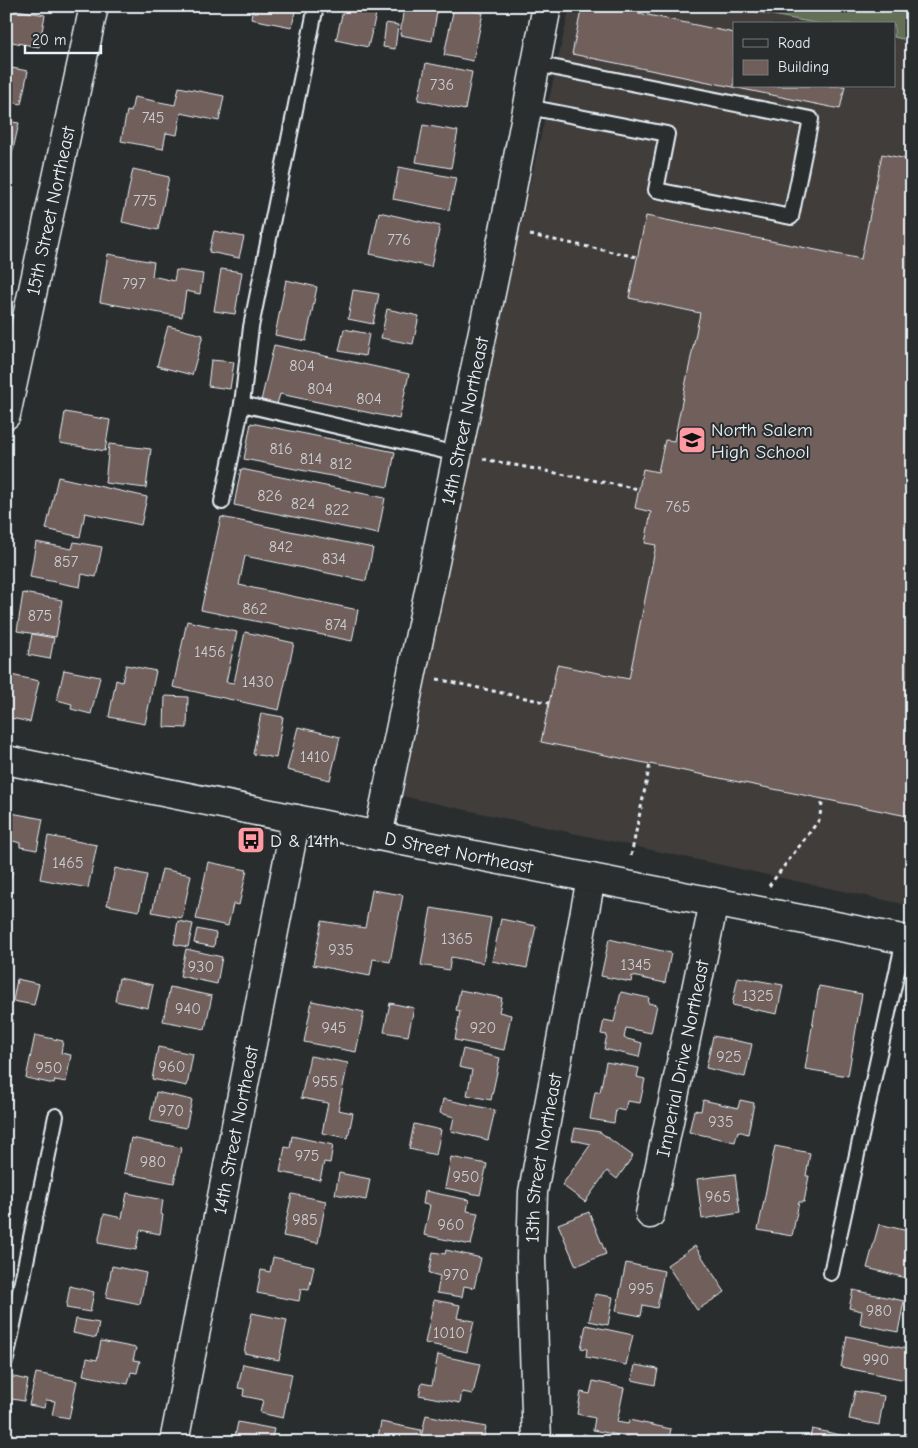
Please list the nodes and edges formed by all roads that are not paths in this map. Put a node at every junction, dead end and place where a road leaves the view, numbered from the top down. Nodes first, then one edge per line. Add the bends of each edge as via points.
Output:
1 (94, 6) edge
2 (316, 6) edge
3 (547, 6) edge
4 (536, 64) junction
5 (528, 107) junction
6 (15, 329) edge
7 (242, 404) junction
8 (6, 415) edge
9 (457, 454) junction
10 (222, 502) dead end
11 (6, 760) edge
12 (296, 819) junction
13 (378, 836) junction
14 (591, 878) junction
15 (714, 902) junction
16 (908, 941) edge
17 (56, 1116) dead end
18 (650, 1214) dead end
19 (831, 1272) dead end
20 (6, 1359) edge
21 (174, 1442) edge
22 (537, 1442) edge

1 - 6 street, 15th Street Northeast
2 - 7 lane via 252,327
3 - 4 street, 14th Street Northeast
4 - 5 street, 14th Street Northeast
4 - 5 lane via 811,119 791,217 656,190 667,134
5 - 9 street, 14th Street Northeast
6 - 8 street, 15th Street Northeast
7 - 9 lane
7 - 10 lane
9 - 13 street, 14th Street Northeast
11 - 12 street, D Street Northeast
12 - 13 street, D Street Northeast
12 - 21 street, 14th Street Northeast
13 - 14 street, D Street Northeast
14 - 15 street, D Street Northeast
14 - 22 street, 13th Street Northeast via 533,1192 531,1258
15 - 16 street, D Street Northeast
15 - 18 street, Imperial Drive Northeast
16 - 19 lane
17 - 20 lane

